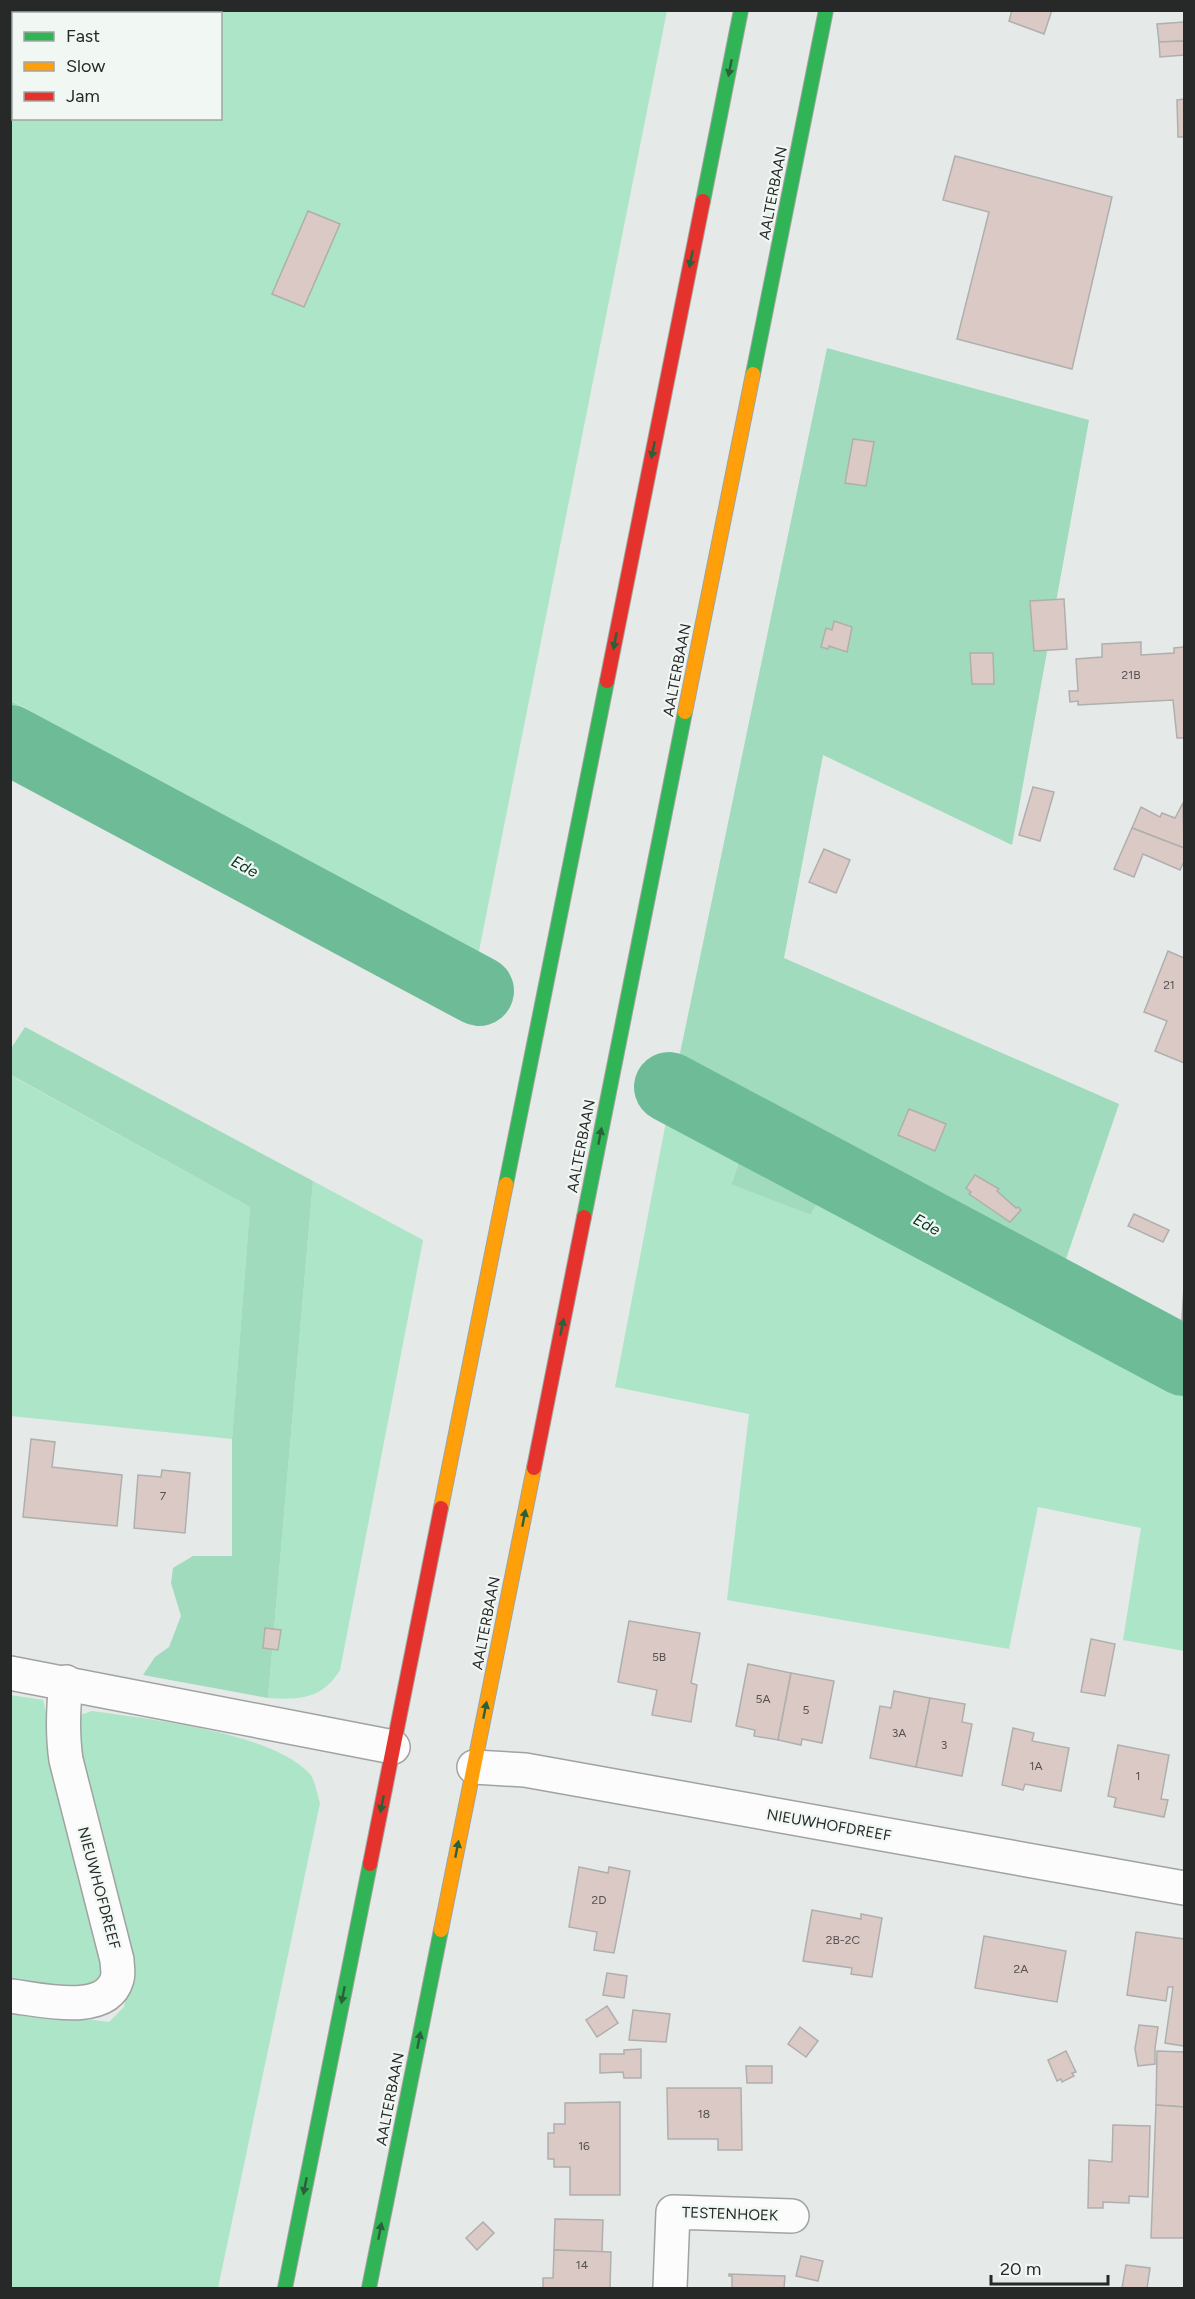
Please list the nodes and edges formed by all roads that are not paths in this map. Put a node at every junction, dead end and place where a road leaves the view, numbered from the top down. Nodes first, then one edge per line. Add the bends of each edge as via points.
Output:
1 (741, 10) edge
2 (826, 10) edge
3 (10, 1672) edge
4 (66, 1682) junction
5 (393, 1747) junction
6 (474, 1767) junction
7 (1185, 1888) edge
8 (10, 1996) edge
9 (792, 2216) dead end
10 (285, 2289) edge
11 (369, 2289) edge
12 (670, 2289) edge

1 -> 5 highway
6 -> 2 highway, AALTERBAAN
3 - 4 street
4 - 5 street
4 - 8 street, NIEUWHOFDREEF via 66,1760 117,1960 117,1979 108,1995 84,2004
5 -> 10 highway
6 - 7 street, NIEUWHOFDREEF via 525,1770
11 -> 6 highway, AALTERBAAN
9 - 12 street, TESTENHOEK via 673,2212

